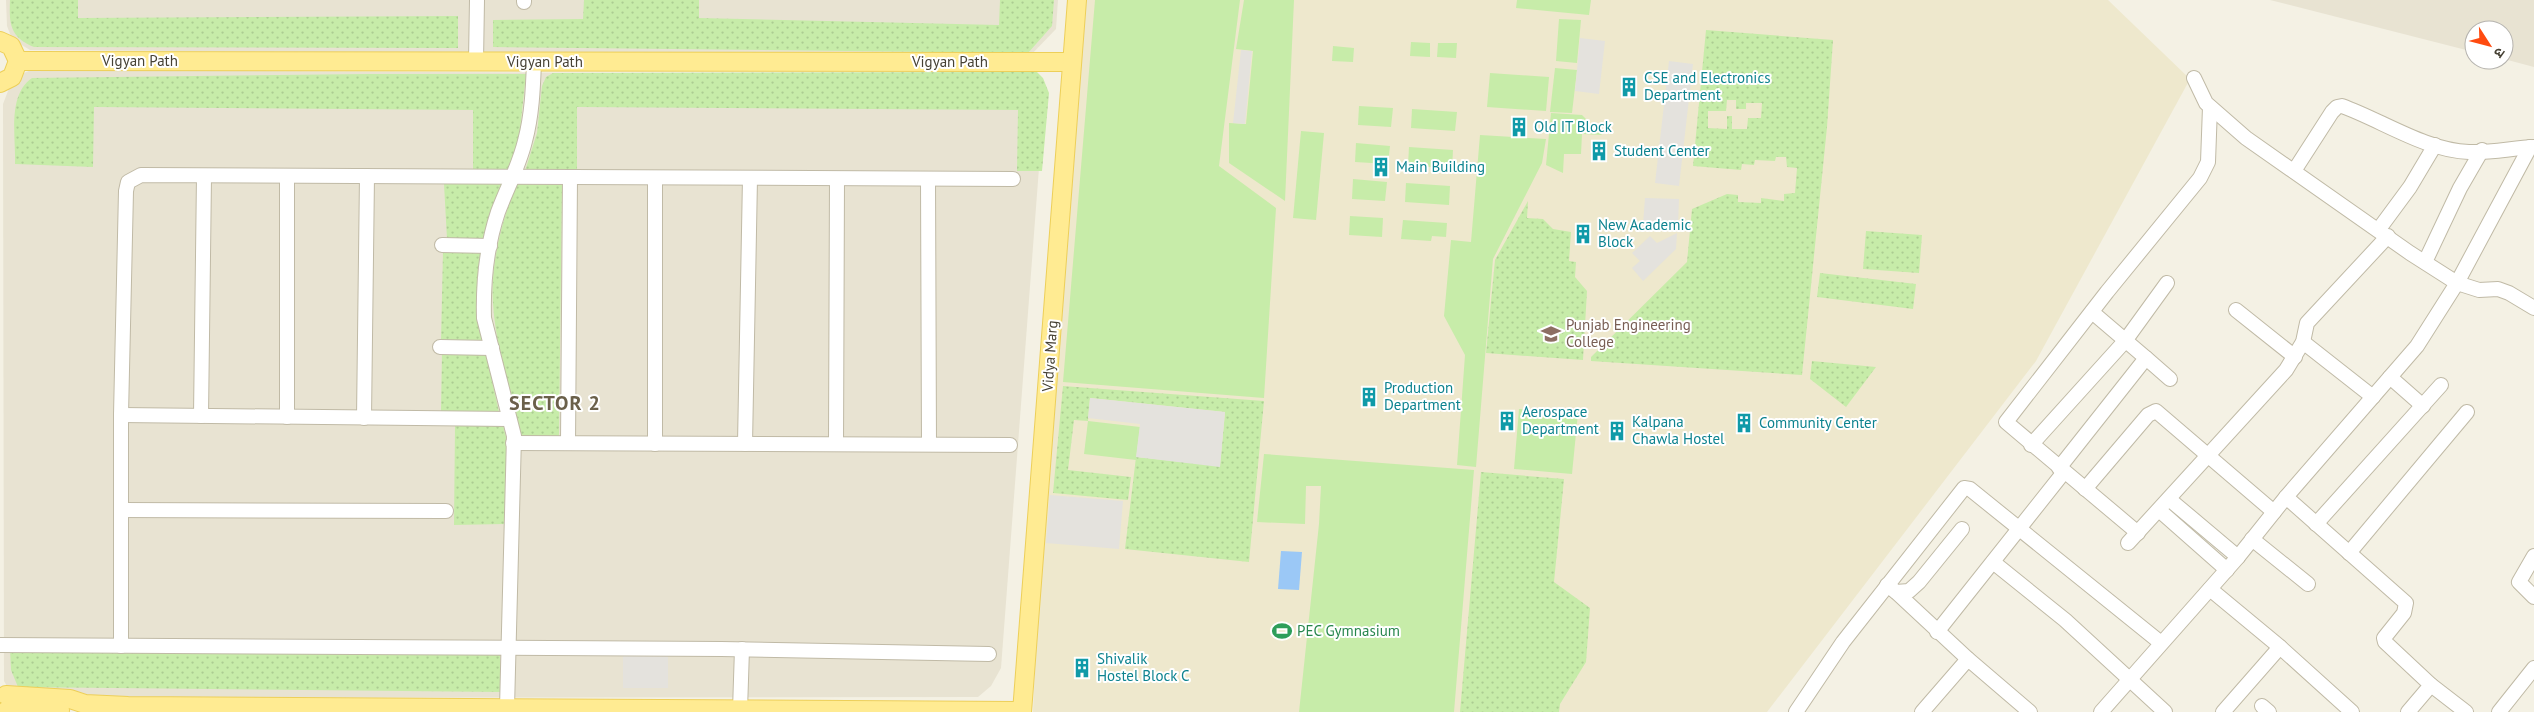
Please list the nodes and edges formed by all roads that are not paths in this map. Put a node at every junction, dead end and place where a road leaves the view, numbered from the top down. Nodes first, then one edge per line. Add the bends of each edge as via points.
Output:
1 (476, 0) edge
2 (1065, 0) edge
3 (1077, 0) edge
4 (2, 37) edge
5 (18, 61) junction
6 (476, 62) junction
7 (534, 62) junction
8 (1066, 62) junction
9 (2194, 78) dead end
10 (2, 86) edge
11 (2210, 106) junction
12 (2435, 145) junction
13 (2482, 150) junction
14 (2531, 153) edge
15 (2294, 172) junction
16 (204, 176) junction
17 (287, 176) junction
18 (367, 176) junction
19 (512, 177) junction
20 (570, 177) junction
21 (655, 178) junction
22 (750, 178) junction
23 (837, 178) junction
24 (928, 179) junction
25 (1013, 179) dead end
26 (2384, 233) junction
27 (442, 245) dead end
28 (490, 246) junction
29 (2424, 262) junction
30 (2167, 283) dead end
31 (2457, 283) junction
32 (2534, 308) edge
33 (2236, 310) dead end
34 (2092, 312) junction
35 (2125, 340) junction
36 (2303, 342) junction
37 (440, 347) dead end
38 (492, 348) junction
39 (2295, 357) junction
40 (2146, 358) junction
41 (2390, 377) junction
42 (2170, 379) dead end
43 (2441, 385) dead end
44 (2374, 397) junction
45 (2422, 406) junction
46 (2467, 412) dead end
47 (121, 416) junction
48 (201, 416) junction
49 (287, 417) junction
50 (364, 418) junction
51 (509, 419) junction
52 (514, 443) junction
53 (568, 443) junction
54 (655, 444) junction
55 (745, 444) junction
56 (836, 444) junction
57 (930, 444) junction
58 (1010, 445) dead end
59 (2031, 445) junction
60 (2207, 455) junction
61 (2062, 470) junction
62 (2085, 489) junction
63 (2286, 497) junction
64 (2169, 499) junction
65 (121, 510) junction
66 (2159, 510) junction
67 (446, 511) dead end
68 (2274, 512) junction
69 (2316, 524) junction
70 (1962, 529) dead end
71 (2019, 530) junction
72 (2252, 539) junction
73 (2349, 553) junction
74 (2534, 556) edge
75 (2238, 557) junction
76 (1993, 562) junction
77 (2227, 570) junction
78 (2308, 584) dead end
79 (1892, 589) junction
80 (2210, 589) junction
81 (2534, 597) edge
82 (1937, 632) junction
83 (2161, 643) junction
84 (0, 645) edge
85 (121, 646) junction
86 (2280, 647) junction
87 (508, 648) junction
88 (742, 649) junction
89 (989, 654) dead end
90 (1968, 659) junction
91 (2534, 668) edge
92 (2128, 679) junction
93 (2432, 685) junction
94 (5, 702) edge
95 (507, 708) junction
96 (486, 710) edge
97 (740, 710) junction
98 (2027, 711) edge
99 (1016, 712) edge
100 (1796, 712) edge
101 (1922, 712) edge
102 (2102, 712) edge
103 (2165, 712) edge
104 (2223, 712) edge
105 (2352, 712) edge
106 (2408, 712) edge
107 (2466, 712) edge
108 (2499, 712) edge

1 - 6 street
2 - 8 main road, Vidya Marg
3 - 8 main road, Vidya Marg
4 - 5 main road
5 - 6 main road, Vigyan Path
5 - 10 main road via 12,77
6 - 7 main road, Vigyan Path
7 - 8 main road, Vigyan Path
7 - 19 street via 528,129
8 - 99 main road, Vidya Marg
9 - 11 street via 2202,98
11 - 15 street via 2246,138
11 - 34 street via 2208,162 2204,172
12 - 13 street via 2469,152
12 - 15 street via 2342,106 2337,107
12 - 26 street
13 - 14 street
13 - 29 street
14 - 31 street
15 - 26 street
16 - 17 street
16 - 47 street via 141,175 128,182
16 - 48 street
17 - 18 street
17 - 49 street
18 - 19 street
18 - 50 street
19 - 20 street
19 - 28 street
20 - 21 street
20 - 53 street
21 - 22 street
21 - 54 street
22 - 23 street
22 - 55 street
23 - 24 street
23 - 56 street
24 - 25 street
24 - 57 street
26 - 29 street
26 - 36 street via 2307,323
27 - 28 street
28 - 38 street via 483,298 484,318
29 - 31 street
30 - 35 street
31 - 32 street via 2479,290 2498,289
31 - 41 street via 2417,346
33 - 39 street
34 - 35 street
34 - 59 street via 2006,422
35 - 40 street
35 - 59 street
36 - 39 street
36 - 44 street
37 - 38 street
38 - 51 street
39 - 60 street
40 - 42 street
40 - 61 street
41 - 44 street
41 - 45 street
43 - 45 street
44 - 63 street
45 - 69 street
46 - 73 street
47 - 48 street
47 - 65 street
48 - 49 street
49 - 50 street
50 - 51 street
51 - 52 street
52 - 53 street
52 - 87 street
53 - 54 street
54 - 55 street
55 - 56 street
56 - 57 street
57 - 58 street
59 - 61 street
60 - 62 street via 2160,413 2152,412
60 - 64 street
60 - 68 street
61 - 62 street
61 - 71 street
62 - 66 street via 2133,538
63 - 68 street
63 - 69 street
64 - 66 street
64 - 75 street
65 - 67 street
65 - 85 street
66 - 77 street
68 - 72 street
69 - 73 street
70 - 79 street via 1919,582 1908,591
71 - 76 street
71 - 79 street via 1970,489 1964,488
71 - 83 street
72 - 75 street
72 - 78 street
73 - 93 street via 2406,603 2404,613 2384,638 2385,642
74 - 81 street via 2519,582
75 - 77 street
76 - 82 street
76 - 92 street via 2065,620
77 - 80 street
79 - 82 street
79 - 100 street via 1843,642
80 - 83 street
80 - 86 street
82 - 90 street
83 - 92 street
84 - 85 street
85 - 87 street
86 - 104 street
86 - 105 street
87 - 88 street
87 - 95 street
88 - 89 street
88 - 97 street
90 - 98 street
90 - 101 street
91 - 108 street
92 - 102 street
92 - 103 street
93 - 106 street
93 - 107 street
94 - 96 main road via 70,699 85,704
95 - 96 main road
95 - 97 main road
97 - 99 main road

